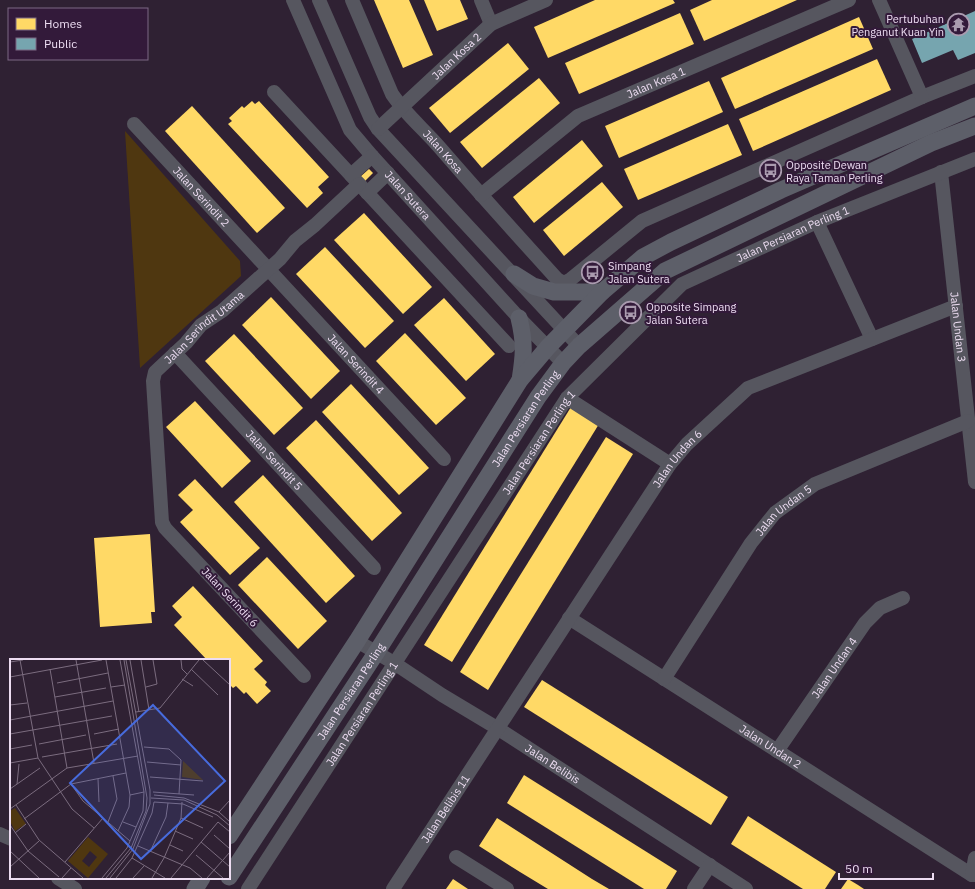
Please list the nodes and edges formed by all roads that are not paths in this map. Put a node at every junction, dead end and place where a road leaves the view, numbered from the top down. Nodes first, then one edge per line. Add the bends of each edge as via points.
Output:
1 (293, 0) edge
2 (319, 0) edge
3 (352, 0) edge
4 (481, 0) edge
5 (546, 0) edge
6 (849, 0) edge
7 (879, 0) edge
8 (491, 24) junction
9 (975, 76) edge
10 (274, 92) dead end
11 (922, 97) junction
12 (975, 106) edge
13 (401, 107) junction
14 (134, 124) dead end
15 (975, 126) edge
16 (378, 128) junction
17 (372, 156) junction
18 (975, 159) edge
19 (941, 172) junction
20 (388, 173) junction
21 (359, 184) junction
22 (480, 195) junction
23 (817, 222) junction
24 (268, 268) junction
25 (514, 274) junction
26 (602, 292) junction
27 (956, 306) junction
28 (519, 318) junction
29 (565, 331) junction
30 (872, 339) junction
31 (509, 346) dead end
32 (579, 346) junction
33 (548, 347) junction
34 (175, 352) junction
35 (563, 363) junction
36 (520, 380) junction
37 (567, 398) junction
38 (968, 421) junction
39 (444, 459) dead end
40 (670, 464) junction
41 (975, 478) edge
42 (161, 515) joint
43 (374, 568) dead end
44 (904, 598) dead end
45 (569, 618) junction
46 (357, 641) junction
47 (376, 653) junction
48 (394, 663) junction
49 (304, 676) dead end
50 (664, 679) junction
51 (498, 728) junction
52 (777, 751) junction
53 (0, 834) edge
54 (230, 834) edge
55 (10, 839) edge
56 (456, 857) dead end
57 (975, 858) edge
58 (710, 865) junction
59 (974, 875) edge
60 (230, 876) edge
61 (57, 879) edge
62 (60, 879) edge
63 (201, 879) edge
64 (228, 879) edge
65 (51, 889) edge
66 (75, 889) edge
67 (194, 889) edge
68 (221, 889) edge
69 (248, 889) edge
70 (393, 889) edge
71 (507, 889) edge
72 (694, 889) edge
73 (746, 889) edge

1 - 17 street, Jalan Sutera via 350,130
2 - 16 street via 370,117
3 - 13 street, Jalan Kosa via 392,94
4 - 8 street
5 - 8 street, Jalan Kosa 2
6 - 22 street, Jalan Kosa 1 via 578,116
7 - 11 street
8 - 13 street, Jalan Kosa 2
9 - 11 street
10 - 21 street
11 - 22 street, Jalan Kosa via 642,221 564,283 557,279
12 - 26 main road, Jalan Persiaran Perling via 781,190 672,242 643,257
13 - 16 street, Jalan Kosa 2
13 - 22 street, Jalan Kosa
14 - 24 street, Jalan Serindit 2
15 - 32 main road, Jalan Persiaran Perling via 931,143 665,271
16 - 25 street
17 - 20 street, Jalan Sutera
17 - 21 street
18 - 19 street, Jalan Persiaran Perling 1
19 - 23 street, Jalan Persiaran Perling 1
19 - 27 street, Jalan Undan 3
20 - 21 street
20 - 28 street, Jalan Sutera
21 - 24 street, Jalan Serindit Utama via 315,226 295,240 280,259
21 - 31 street
23 - 30 street
23 - 37 street, Jalan Persiaran Perling 1 via 682,284
24 - 34 street, Jalan Serindit Utama via 222,311 201,325 186,344
24 - 39 street, Jalan Serindit 4
25 - 26 main road via 533,286 554,292
25 - 29 street
26 - 29 main road, Jalan Persiaran Perling
27 - 30 street, Jalan Undan 6
27 - 38 street, Jalan Undan 3
28 - 33 street, Jalan Sutera
28 - 36 main road via 524,355
29 - 32 street
29 - 33 main road, Jalan Persiaran Perling
30 - 40 street, Jalan Undan 6 via 748,388 687,444
32 - 35 main road, Jalan Persiaran Perling
33 - 35 street, Jalan Sutera
33 - 36 main road, Jalan Persiaran Perling
34 - 42 street, Jalan Serindit Utama via 155,372 152,381
34 - 43 street, Jalan Serindit 5
35 - 47 main road, Jalan Persiaran Perling via 538,397
36 - 46 main road, Jalan Persiaran Perling
37 - 40 street
37 - 48 street, Jalan Persiaran Perling 1
38 - 41 street, Jalan Undan 3
38 - 50 street, Jalan Undan 5 via 815,484 775,513 751,543
40 - 45 street, Jalan Undan 6
42 - 49 street, Jalan Serindit 6 via 165,528
44 - 52 street, Jalan Undan 4 via 880,608 865,623
45 - 50 street, Jalan Undan 2
45 - 51 street, Jalan Undan 6
46 - 47 street, Jalan Belibis
46 - 54 main road, Jalan Persiaran Perling
47 - 48 street, Jalan Belibis
47 - 60 main road, Jalan Persiaran Perling
48 - 51 street, Jalan Belibis
48 - 69 street, Jalan Persiaran Perling 1
50 - 52 street, Jalan Undan 2
51 - 58 street, Jalan Belibis
51 - 70 street, Jalan Belibis 11
52 - 59 street, Jalan Undan 2
53 - 55 street
56 - 71 street
57 - 59 street
58 - 72 street
58 - 73 street, Jalan Belibis
61 - 65 street
62 - 66 street
63 - 67 main road
64 - 68 main road, Jalan Persiaran Perling

